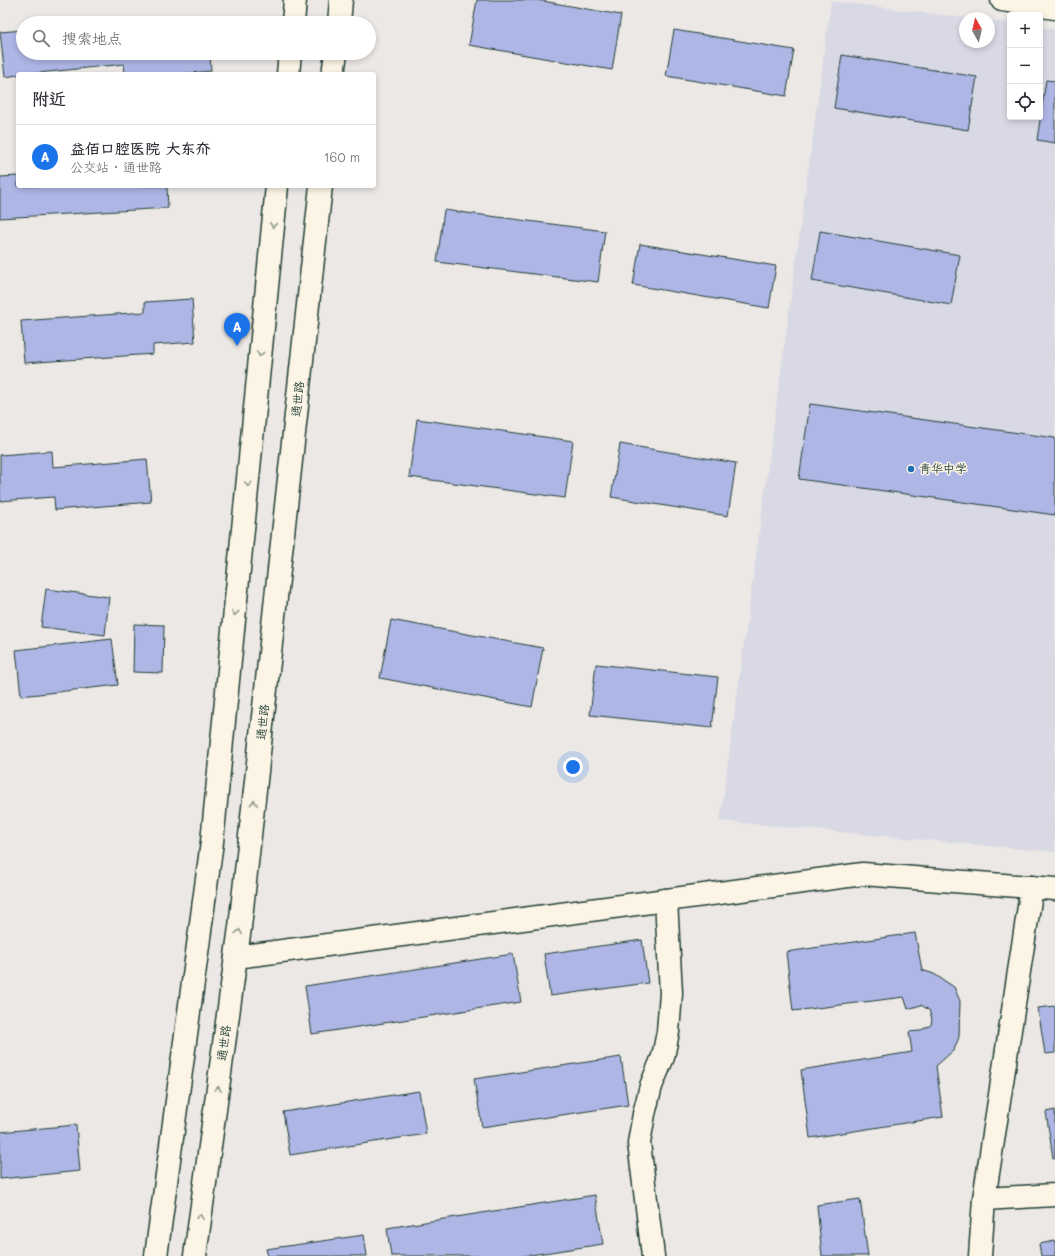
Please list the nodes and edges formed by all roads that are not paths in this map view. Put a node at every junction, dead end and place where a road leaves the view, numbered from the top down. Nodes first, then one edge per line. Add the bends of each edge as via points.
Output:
1 (295, 0) edge
2 (341, 0) edge
3 (1002, 0) edge
4 (1055, 8) edge
5 (294, 16) edge
6 (340, 16) edge
7 (289, 60) edge
8 (335, 60) edge
9 (288, 72) edge
10 (333, 72) edge
11 (277, 188) edge
12 (321, 188) edge
13 (1032, 887) junction
14 (1055, 889) edge
15 (666, 900) junction
16 (236, 957) junction
17 (1055, 1195) edge
18 (984, 1199) junction
19 (156, 1256) edge
20 (195, 1256) edge
21 (653, 1256) edge
22 (980, 1256) edge

1 - 5 main road
2 - 6 main road
3 - 4 main road
7 - 9 main road
8 - 10 main road
11 -> 19 main road via 212,842
16 -> 12 main road, 通世路
13 - 14 main road
13 - 15 main road via 863,874
13 - 18 main road
15 - 16 main road
15 - 21 main road via 671,993 668,1032 663,1057 651,1086 639,1143
20 -> 16 main road, 通世路
17 - 18 main road
18 - 22 main road

